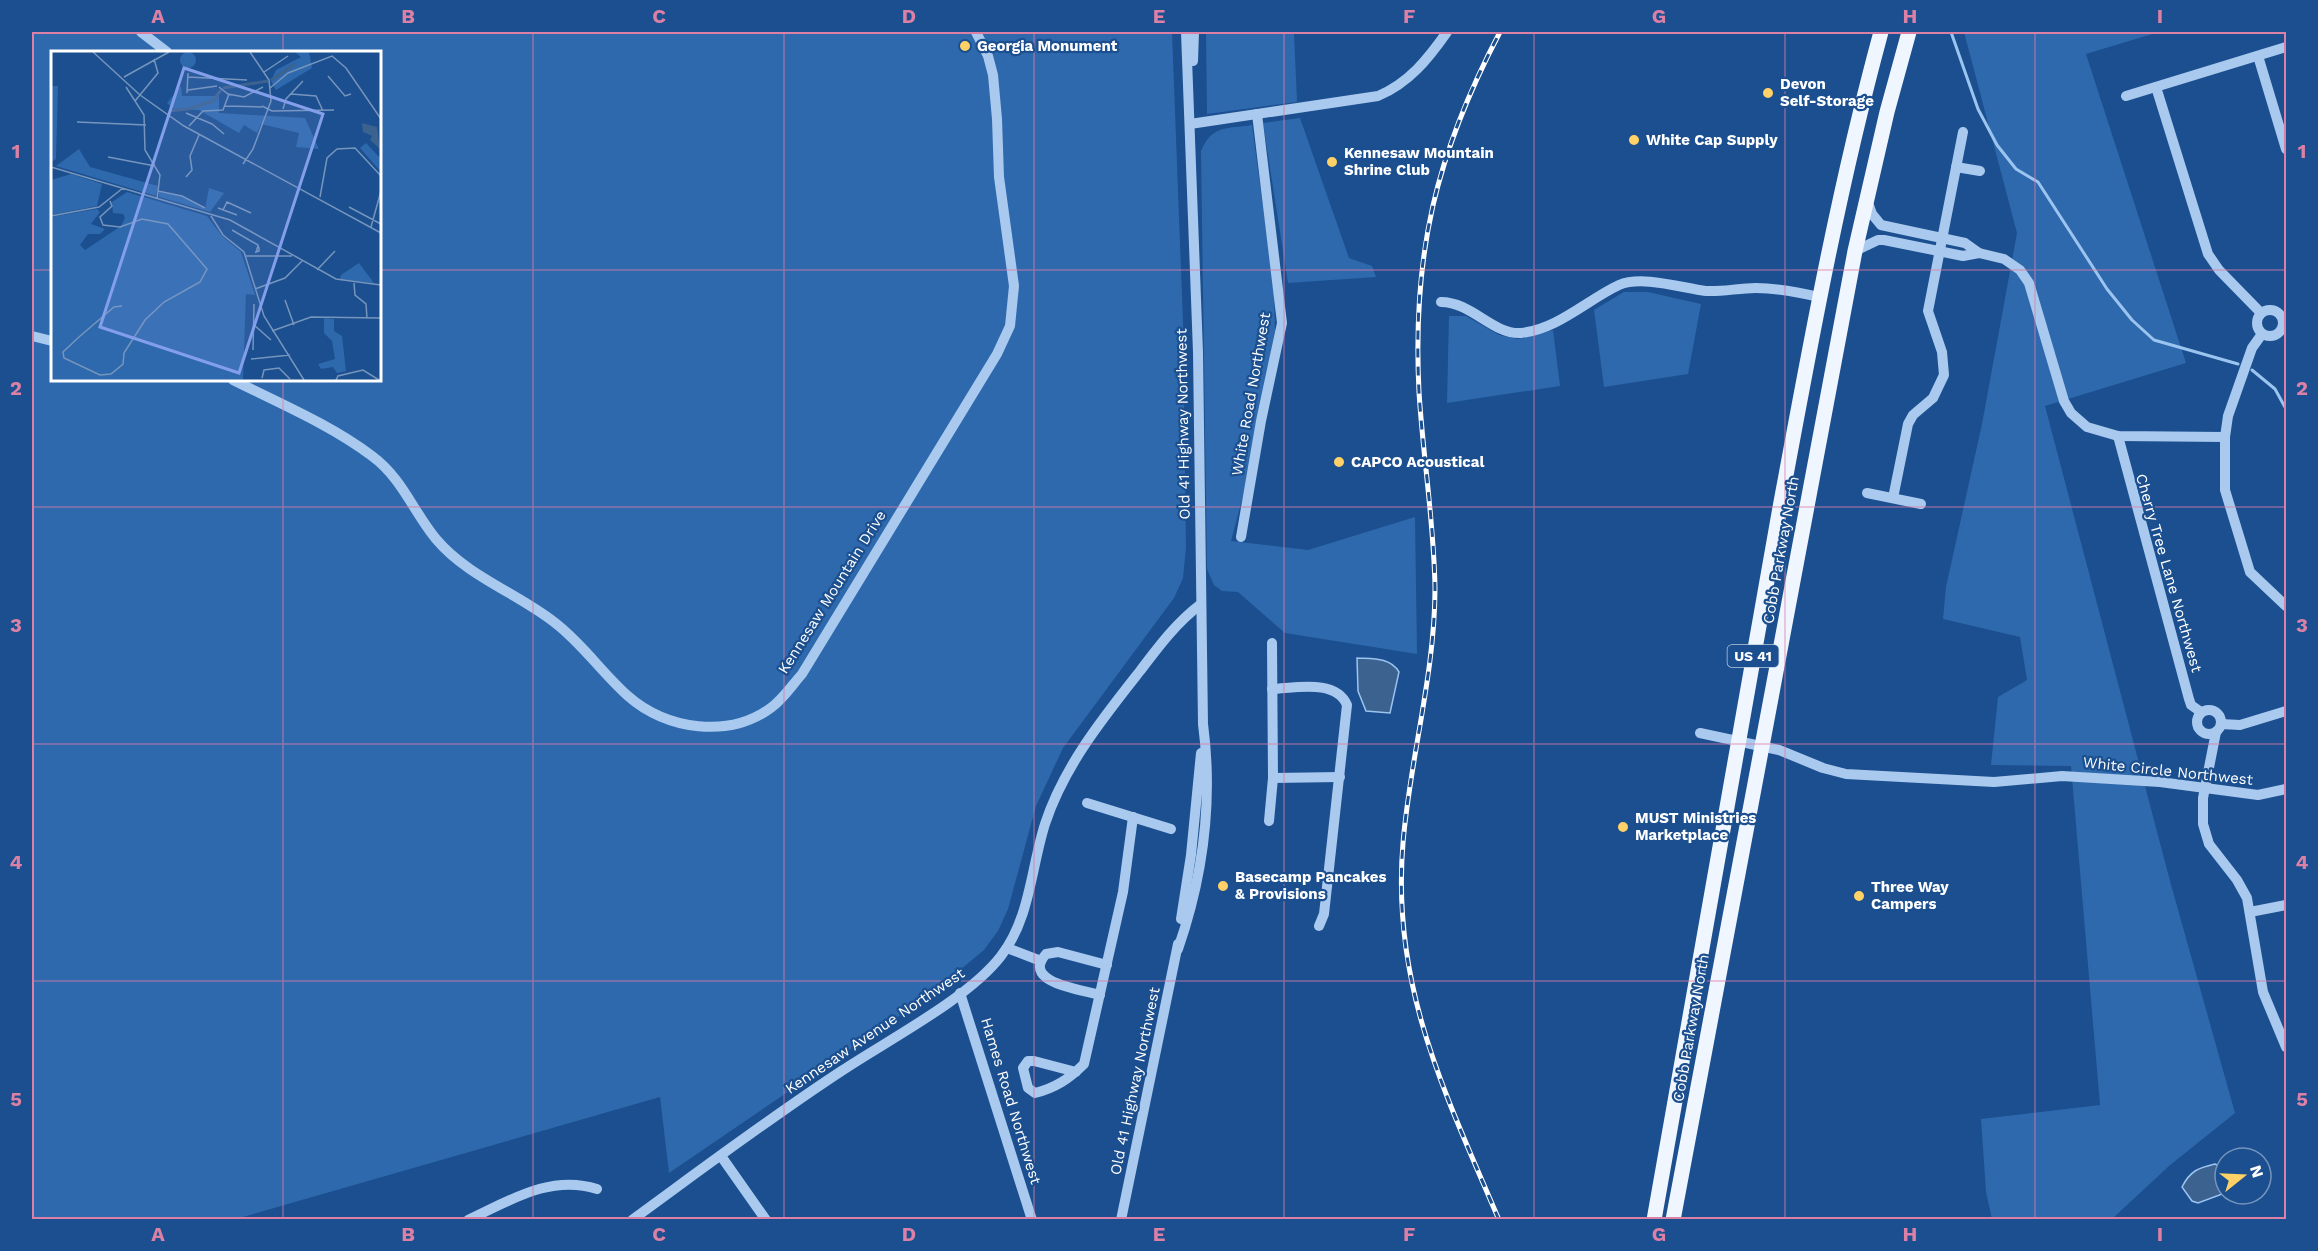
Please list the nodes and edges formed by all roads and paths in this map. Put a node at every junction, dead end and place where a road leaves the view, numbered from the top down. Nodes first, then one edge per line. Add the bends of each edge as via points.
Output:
1 (141, 32) edge
2 (976, 32) edge
3 (1186, 32) edge
4 (1194, 32) edge
5 (1447, 32) edge
6 (1881, 32) edge
7 (1909, 32) edge
8 (2286, 47) edge
9 (166, 51) edge
10 (2258, 56) junction
11 (2156, 87) junction
12 (2126, 96) dead end
13 (1257, 114) junction
14 (1190, 124) junction
15 (1963, 132) dead end
16 (2286, 149) edge
17 (1956, 166) junction
18 (1980, 171) dead end
19 (1867, 196) junction
20 (1941, 238) junction
21 (1855, 251) junction
22 (1939, 251) junction
23 (1979, 253) junction
24 (1819, 297) junction
25 (1441, 302) dead end
26 (2261, 313) junction
27 (2285, 324) edge
28 (2262, 334) junction
29 (32, 336) edge
30 (51, 341) edge
31 (235, 381) edge
32 (2118, 436) junction
33 (2225, 437) junction
34 (1867, 493) dead end
35 (1893, 498) junction
36 (1921, 504) dead end
37 (1242, 537) dead end
38 (1201, 604) junction
39 (2286, 606) edge
40 (1272, 643) dead end
41 (1272, 689) junction
42 (2286, 711) edge
43 (2201, 712) junction
44 (2219, 728) junction
45 (1700, 734) dead end
46 (1737, 741) junction
47 (1763, 746) junction
48 (1273, 777) junction
49 (1340, 777) junction
50 (2206, 788) junction
51 (2286, 789) edge
52 (1087, 803) dead end
53 (1133, 817) junction
54 (1269, 821) dead end
55 (1171, 829) dead end
56 (2286, 905) edge
57 (2250, 912) junction
58 (1319, 926) dead end
59 (1007, 948) junction
60 (1041, 961) junction
61 (1107, 965) junction
62 (960, 993) junction
63 (1100, 995) junction
64 (2286, 1047) edge
65 (1076, 1072) junction
66 (721, 1156) junction
67 (597, 1189) dead end
68 (468, 1220) edge
69 (632, 1220) edge
70 (766, 1220) edge
71 (1032, 1220) edge
72 (1121, 1220) edge
73 (1654, 1220) edge
74 (1673, 1220) edge

1 - 9 street
2 - 31 street, Kennesaw Mountain Drive via 993,75 999,177 1014,286 1010,326 997,354 802,674 772,707 751,719 724,726 694,726 670,721 630,699 557,624 453,556 421,520 396,478 373,457
3 - 14 street, Old 41 Highway Northwest
4 - 14 street, Old 41 Highway Northwest
5 - 13 street via 1417,71 1386,93
6 - 24 main road, Cobb Parkway North / US 41 via 1849,154
7 - 19 main road, Cobb Parkway North / US 41
8 - 10 street
10 - 11 street
10 - 16 street
11 - 12 street
11 - 26 street via 2208,254
13 - 14 street
13 - 37 street, White Road Northwest via 1282,323
14 - 38 street, Old 41 Highway Northwest
15 - 17 street
17 - 18 street
17 - 20 street
19 - 20 street via 1872,214 1881,225
19 - 21 main road, Cobb Parkway North / US 41
20 - 22 street
20 - 23 street via 1965,243
21 - 22 street via 1878,240
21 - 47 main road, Cobb Parkway North / US 41
22 - 23 street via 1963,256
22 - 35 street via 1928,311 1942,352 1944,375 1934,398 1908,424
23 - 32 street via 2012,263 2029,283 2061,392 2071,413 2087,427
24 - 25 street via 1786,289 1707,291 1669,284 1628,283 1562,319 1518,333 1495,325 1462,305
24 - 46 main road, Cobb Parkway North / US 41
26 - 27 street via 2268,309 2276,311
26 - 28 street via 2256,324
27 - 28 street via 2273,336
28 - 33 street via 2252,348 2235,392
29 - 30 street
32 - 33 street
32 - 43 street, Cherry Tree Lane Northwest via 2189,699
33 - 39 street via 2226,490 2246,564 2256,580
34 - 35 street
35 - 36 street
38 - 59 street, Kennesaw Avenue Northwest via 1173,628 1076,759 1050,811 1025,905
38 - 72 street, Old 41 Highway Northwest via 1203,724 1208,769 1206,816 1195,891 1178,949
40 - 41 street
41 - 48 street
41 - 49 street via 1331,689 1341,695 1348,713
42 - 44 street
43 - 44 street via 2215,711
43 - 44 street via 2196,720 2198,728 2208,734
44 - 50 street
45 - 46 street, White Circle Northwest
46 - 47 street, White Circle Northwest
46 - 73 main road, Cobb Parkway North / US 41
47 - 50 street, White Circle Northwest via 1846,774 1994,782 2062,776
47 - 74 main road, Cobb Parkway North / US 41
48 - 49 street
48 - 54 street
49 - 58 street via 1324,914
50 - 51 street, White Circle Northwest via 2258,795
50 - 57 street via 2206,837 2243,888
52 - 53 street
53 - 55 street
53 - 61 street via 1123,892
56 - 57 street
57 - 64 street via 2262,985
59 - 60 street
59 - 62 street, Kennesaw Avenue Northwest
60 - 61 street via 1046,954 1058,952
60 - 63 street via 1041,973 1048,980
61 - 63 street
62 - 66 street, Kennesaw Avenue Northwest via 840,1071
62 - 71 street, Hames Road Northwest
63 - 65 street via 1087,1055
65 - 65 street via 1060,1084 1035,1093 1028,1088 1023,1068 1028,1061 1034,1061
66 - 69 street, Kennesaw Avenue Northwest
66 - 70 street
67 - 68 street via 570,1183 540,1188

